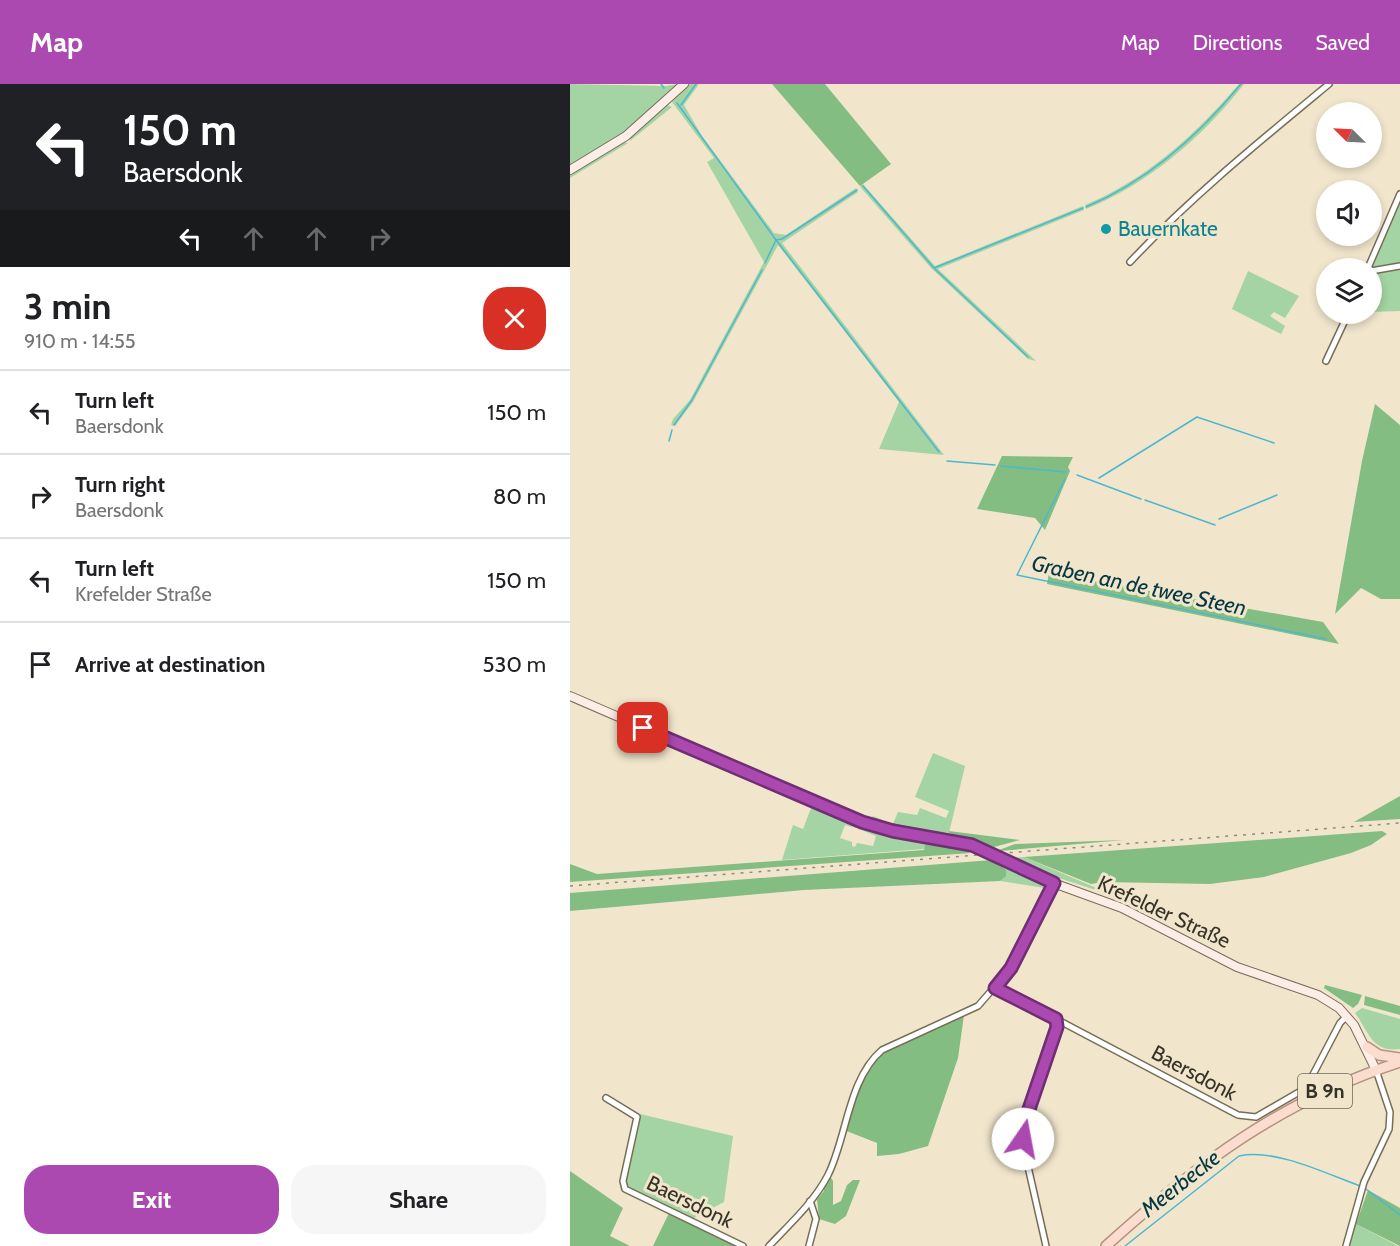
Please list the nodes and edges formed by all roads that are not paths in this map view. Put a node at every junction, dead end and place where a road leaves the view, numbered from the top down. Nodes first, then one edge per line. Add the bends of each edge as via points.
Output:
1 (684, 84) edge
2 (1329, 84) edge
3 (570, 170) edge
4 (1400, 194) edge
5 (1375, 258) edge
6 (1130, 262) dead end
7 (1400, 266) edge
8 (1382, 268) edge
9 (1343, 324) edge
10 (1326, 361) dead end
11 (570, 696) edge
12 (1054, 883) junction
13 (995, 988) junction
14 (1347, 1016) junction
15 (1056, 1019) junction
16 (1367, 1047) junction
17 (1400, 1060) edge
18 (1376, 1070) junction
19 (606, 1098) dead end
20 (810, 1201) junction
21 (743, 1246) edge
22 (769, 1246) edge
23 (809, 1246) edge
24 (1046, 1246) edge
25 (1106, 1246) edge
26 (1347, 1246) edge

1 - 3 main road via 626,136
2 - 6 street via 1229,166
4 - 5 street
7 - 8 street
9 - 10 street
11 - 12 main road, Krefelder Straße via 862,822 972,845
12 - 13 street via 1011,968
12 - 14 main road, Krefelder Straße via 1122,908 1237,967 1318,995
13 - 15 street, Baersdonk
13 - 20 street via 978,1006 872,1058 827,1176
14 - 15 street, Baersdonk via 1306,1088 1256,1117 1238,1114
14 - 16 main road, Krefelder Straße
15 - 24 street via 1057,1027 1023,1130
16 - 17 main road via 1379,1055
16 - 18 main road, Krefelder Straße
17 - 18 main road
18 - 25 main road, B 9n via 1314,1096 1234,1142 1184,1178
18 - 26 street via 1390,1112 1389,1129 1364,1182
19 - 21 street, Baersdonk via 637,1116 623,1182 625,1189
20 - 22 street
20 - 23 street via 816,1219

